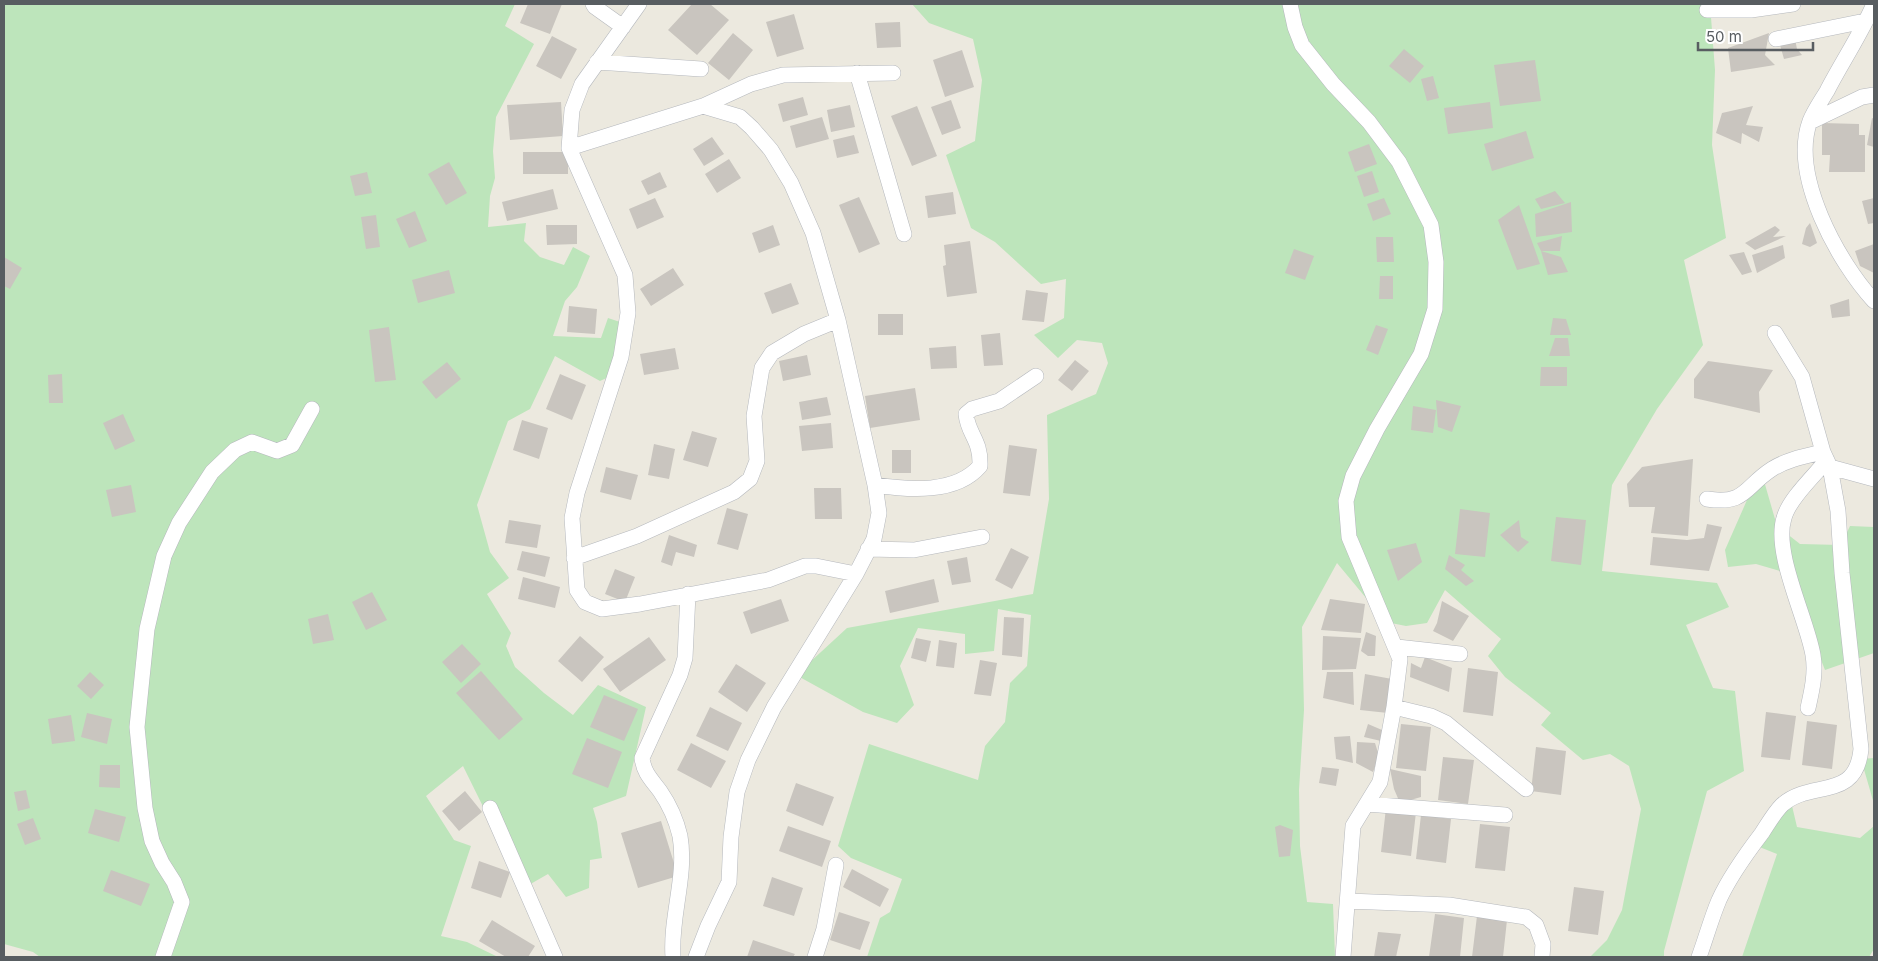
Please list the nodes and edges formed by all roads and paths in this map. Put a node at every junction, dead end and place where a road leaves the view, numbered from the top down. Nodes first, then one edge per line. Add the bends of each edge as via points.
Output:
1 (593, 4) edge
2 (639, 4) edge
3 (1290, 4) edge
4 (1793, 4) edge
5 (1707, 10) dead end
6 (1871, 11) edge
7 (622, 28) junction
8 (1776, 39) dead end
9 (598, 62) junction
10 (701, 69) dead end
11 (857, 73) junction
12 (892, 73) dead end
13 (1874, 95) edge
14 (703, 106) junction
15 (1810, 122) junction
16 (569, 148) junction
17 (904, 234) dead end
18 (1874, 300) edge
19 (838, 320) junction
20 (1775, 333) dead end
21 (1036, 376) dead end
22 (312, 409) dead end
23 (1827, 460) junction
24 (1874, 479) edge
25 (875, 484) junction
26 (1706, 499) dead end
27 (982, 537) dead end
28 (868, 549) junction
29 (574, 558) junction
30 (856, 574) junction
31 (688, 594) junction
32 (1397, 647) junction
33 (1460, 654) dead end
34 (1394, 707) junction
35 (1808, 708) dead end
36 (1526, 789) dead end
37 (1367, 804) junction
38 (490, 808) dead end
39 (1505, 815) dead end
40 (836, 865) dead end
41 (1348, 901) junction
42 (163, 957) edge
43 (555, 957) edge
44 (673, 957) edge
45 (696, 957) edge
46 (815, 957) edge
47 (1343, 957) edge
48 (1542, 957) edge
49 (1699, 957) edge

1 - 7 street
2 - 7 street
3 - 32 street via 1302,45 1400,162 1431,225 1436,262 1435,309 1421,354 1365,452 1353,476 1346,501 1349,536 1358,563
4 - 5 street via 1752,10
6 - 8 street
6 - 15 street
7 - 9 street
9 - 10 street
9 - 16 street via 582,84 574,105
11 - 12 street
11 - 14 street via 783,75 751,84
11 - 17 street
13 - 15 street via 1862,97
14 - 16 street
14 - 19 street via 740,117 771,150 791,183 813,233
15 - 18 street via 1806,144 1809,182 1827,232 1846,265
16 - 29 street via 625,276 628,312 622,357 577,493 572,518
19 - 25 street
19 - 29 street via 804,334 772,354 762,368 754,416 757,461 750,479 734,492 637,536
20 - 23 street via 1802,377
21 - 25 street via 999,401 966,414 980,452 980,466 968,478 943,486
22 - 42 street via 292,445 277,451 252,442 234,450 212,472 188,508 164,556 147,629 136,727 152,841 182,902
23 - 24 street
23 - 26 street via 1793,459 1772,469 1738,498 1725,502
23 - 35 street via 1783,518 1787,569 1813,655 1814,681
23 - 49 street via 1838,511 1860,762 1854,775 1838,786 1792,798 1781,806 1720,898
25 - 28 street via 878,526
27 - 28 street via 914,550
28 - 30 street
29 - 31 street via 577,590 585,602 602,610
30 - 31 street via 805,566 768,580
30 - 45 street via 774,706 748,760 736,801 729,882
31 - 44 street via 685,658 642,758 644,772 676,818 680,838 681,867
32 - 33 street
32 - 34 street via 1400,659
34 - 36 street via 1446,723
34 - 37 street via 1380,782
37 - 39 street
37 - 41 street via 1353,826
38 - 43 street
40 - 46 street
41 - 47 street
41 - 48 street via 1449,905 1526,916 1536,925 1543,944

